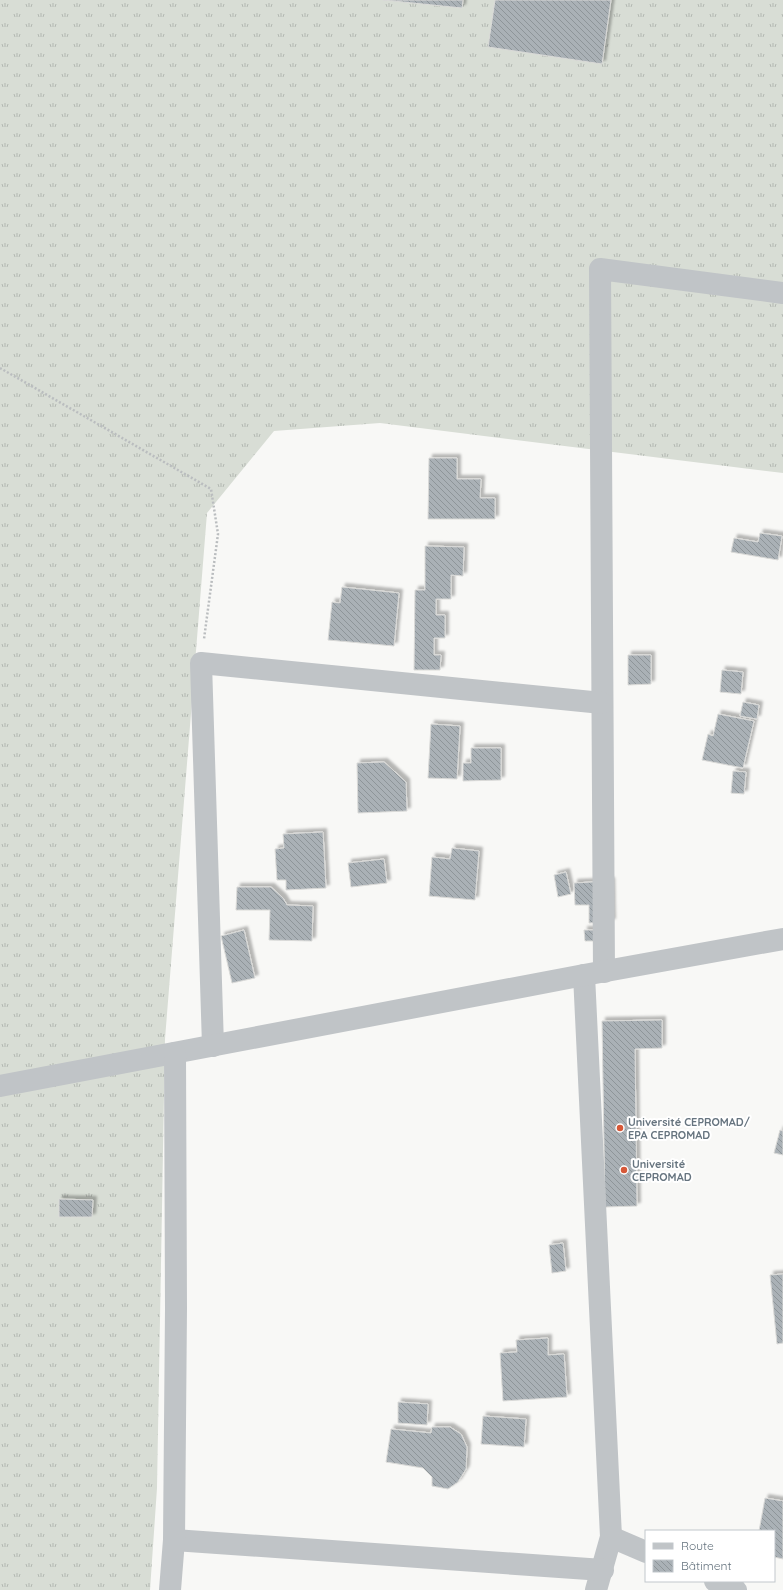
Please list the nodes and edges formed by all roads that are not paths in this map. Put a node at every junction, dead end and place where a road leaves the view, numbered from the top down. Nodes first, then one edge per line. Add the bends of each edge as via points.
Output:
1 (783, 293) edge
2 (602, 703) junction
3 (783, 939) edge
4 (594, 974) junction
5 (213, 1046) junction
6 (175, 1053) junction
7 (0, 1086) edge
8 (611, 1537) junction
9 (174, 1540) junction
10 (645, 1552) edge
11 (603, 1570) junction
12 (717, 1582) edge
13 (170, 1590) edge
14 (596, 1590) edge
15 (736, 1590) edge

1 - 2 street via 600,269
2 - 4 street
2 - 5 street via 201,663
3 - 4 street
4 - 5 street
4 - 8 street
5 - 6 street
6 - 7 street
6 - 9 street
8 - 10 street
8 - 11 street
9 - 11 street
9 - 13 street
11 - 14 street
12 - 15 street

